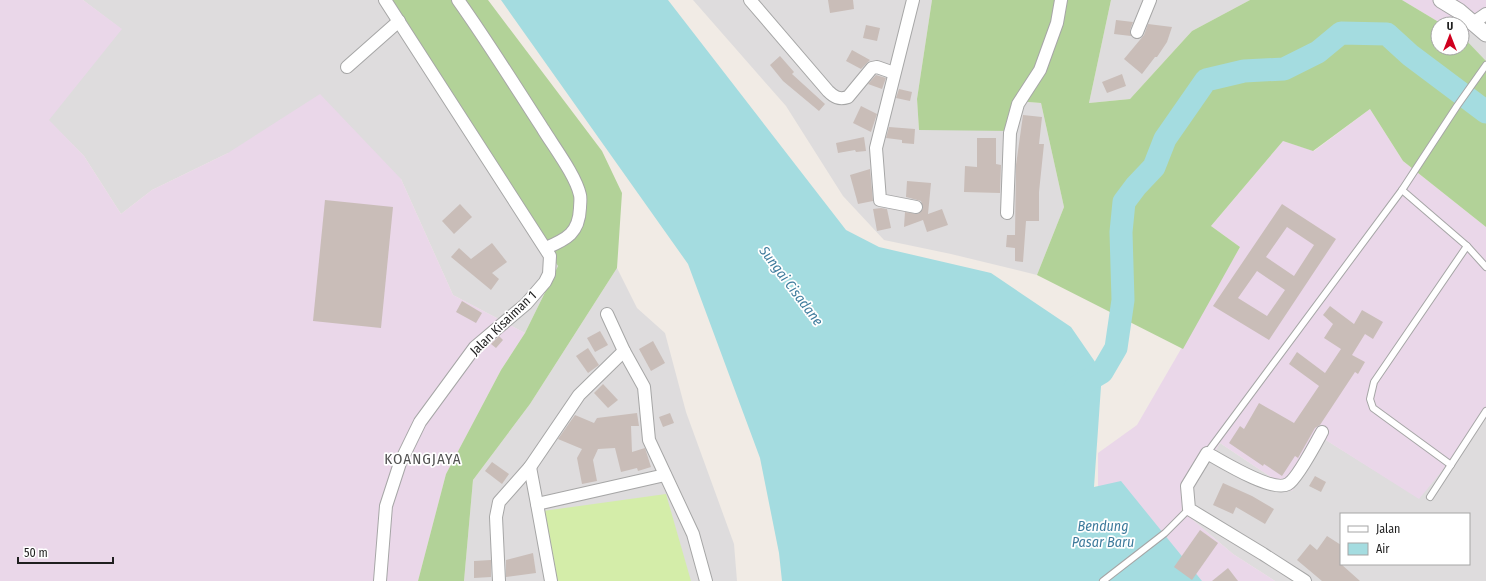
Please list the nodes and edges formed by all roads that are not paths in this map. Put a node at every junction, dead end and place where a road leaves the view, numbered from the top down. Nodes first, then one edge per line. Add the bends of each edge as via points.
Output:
1 (385, 0) edge
2 (458, 0) edge
3 (750, 0) edge
4 (913, 0) edge
5 (1061, 0) edge
6 (1150, 0) edge
7 (1441, 0) edge
8 (1486, 14) edge
9 (399, 22) junction
10 (1473, 23) junction
11 (1137, 32) dead end
12 (1486, 34) edge
13 (1486, 66) edge
14 (347, 67) dead end
15 (894, 72) junction
16 (1402, 190) junction
17 (916, 207) dead end
18 (1007, 213) dead end
19 (1467, 246) junction
20 (546, 248) junction
21 (1486, 267) edge
22 (607, 314) dead end
23 (624, 351) junction
24 (1486, 411) edge
25 (1322, 432) dead end
26 (1207, 453) junction
27 (1451, 465) junction
28 (530, 467) junction
29 (665, 475) junction
30 (1430, 497) dead end
31 (537, 504) junction
32 (1189, 510) junction
33 (380, 581) edge
34 (499, 581) edge
35 (551, 581) edge
36 (706, 581) edge
37 (1103, 581) edge
38 (1305, 581) edge

1 - 9 street, Jalan Kisaiman 1
2 - 20 street via 556,150 580,196 579,216 573,232 564,240
3 - 15 street via 835,97 848,97 872,68
4 - 15 street
5 - 18 street via 1057,22 1040,70 1018,104 1010,133
6 - 11 street
7 - 10 street
8 - 10 street
9 - 14 street
9 - 20 street, Jalan Kisaiman 1
10 - 12 street
13 - 16 lane
15 - 17 street via 876,148 880,200
16 - 19 lane
16 - 26 lane
19 - 21 lane
19 - 27 lane via 1374,382 1370,399 1373,408
20 - 33 street, Jalan Kisaiman 1 via 550,256 550,274 545,282 526,304 475,347 420,422 406,449 386,506
22 - 23 street
23 - 28 street via 579,395
23 - 29 street via 644,387 648,440
24 - 27 lane
25 - 26 street via 1295,477 1289,484 1280,487 1257,479
26 - 32 street via 1187,486
27 - 30 lane
28 - 31 street
28 - 34 street via 499,502 496,517
29 - 31 street
29 - 36 street via 693,534
31 - 35 street
32 - 37 lane via 1165,533
32 - 38 street

